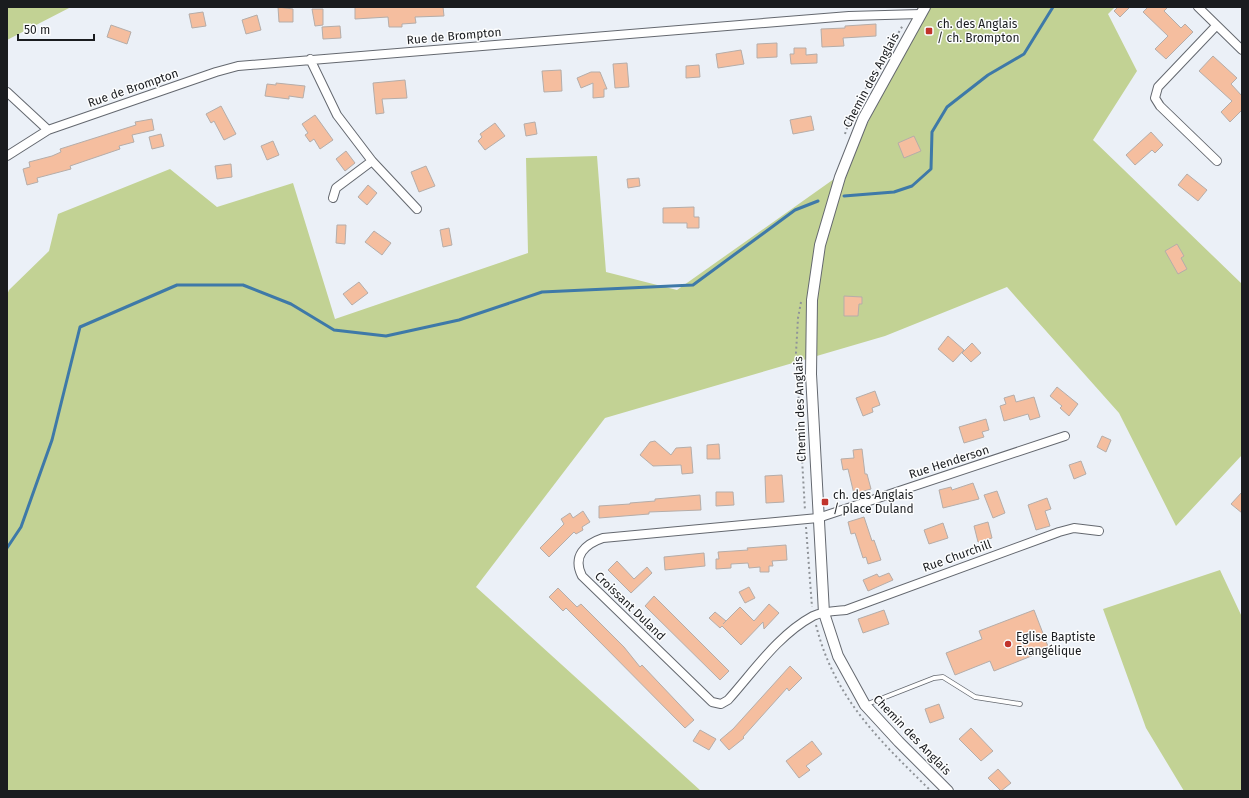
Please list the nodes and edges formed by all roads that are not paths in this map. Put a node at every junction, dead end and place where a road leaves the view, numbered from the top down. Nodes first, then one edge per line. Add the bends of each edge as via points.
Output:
1 (1198, 7) edge
2 (923, 10) edge
3 (1216, 26) junction
4 (1242, 50) edge
5 (310, 59) junction
6 (7, 92) edge
7 (48, 130) junction
8 (7, 156) edge
9 (372, 161) junction
10 (1217, 161) dead end
11 (332, 198) dead end
12 (417, 209) dead end
13 (1065, 436) dead end
14 (818, 518) junction
15 (1099, 531) dead end
16 (824, 613) junction
17 (1020, 704) dead end
18 (865, 705) junction
19 (948, 791) edge

1 - 3 street
2 - 5 street, Rue de Brompton
2 - 14 street, Chemin des Anglais via 863,119 840,177 820,245 812,300 811,330
3 - 4 street
3 - 10 street via 1158,87 1155,98 1156,103
5 - 7 street, Rue de Brompton via 238,66
5 - 9 street via 337,115
6 - 7 street
7 - 8 street, Rue de Brompton
9 - 11 street via 336,188
9 - 12 street
13 - 14 street, Rue Henderson
14 - 16 street, Chemin des Anglais
14 - 16 street, Croissant Duland via 603,538 589,543 580,555 577,567 582,576 712,702 721,704 728,700 786,634 814,616
15 - 16 street, Rue Churchill via 1074,528 1059,532 846,610
16 - 18 street, Chemin des Anglais via 838,656
17 - 18 lane via 975,697 943,677 934,678
18 - 19 street, Chemin des Anglais

